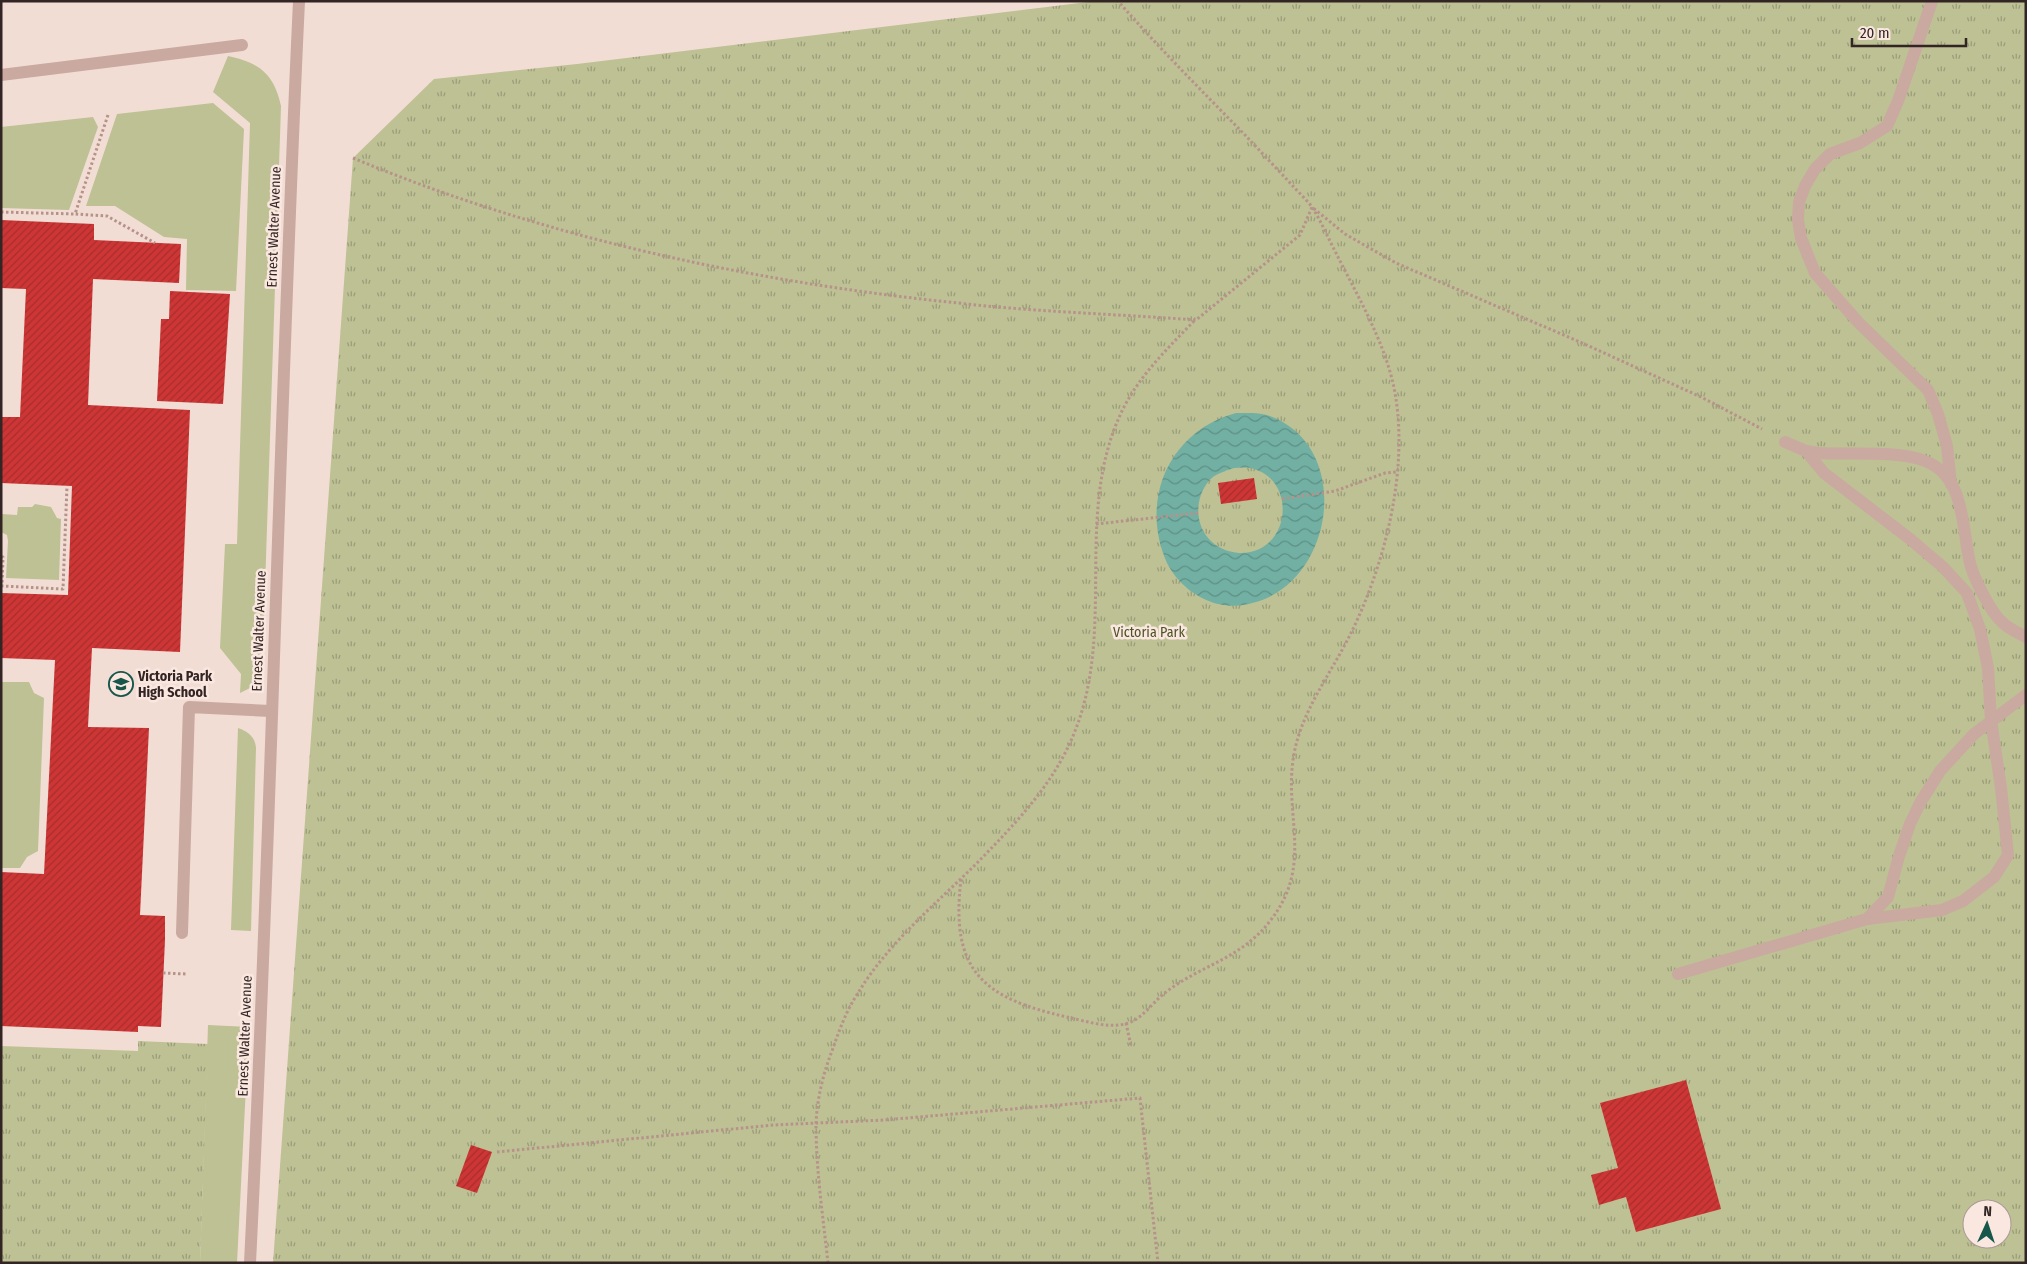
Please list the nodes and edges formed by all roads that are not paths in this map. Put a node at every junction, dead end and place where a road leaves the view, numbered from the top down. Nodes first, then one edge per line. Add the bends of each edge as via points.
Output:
1 (299, 1) edge
2 (1932, 1) edge
3 (242, 45) dead end
4 (1, 75) edge
5 (1785, 442) road end
6 (1806, 451) junction
7 (1951, 484) junction
8 (2026, 637) edge
9 (2026, 695) edge
10 (272, 711) junction
11 (1991, 720) junction
12 (1866, 920) junction
13 (182, 933) dead end
14 (1678, 974) dead end
15 (250, 1263) edge

1 - 10 lane, Ernest Walter Avenue
2 - 7 lane via 1898,101 1886,126 1860,142 1830,154 1815,169 1799,202 1798,220 1801,238 1815,273 1858,322 1928,390 1947,446
3 - 4 lane
5 - 6 lane
6 - 7 lane via 1907,456 1926,461 1947,475
6 - 11 lane via 1824,473 1910,539 1967,593 1980,629 1988,668
7 - 8 lane via 1960,501 1972,568 1983,595 2002,623
9 - 11 lane
10 - 13 lane via 188,707
10 - 15 lane, Ernest Walter Avenue
11 - 12 lane via 1950,758 1931,783 1910,824 1888,897
11 - 12 lane via 2008,855 1994,877 1963,901 1942,910
12 - 14 lane

